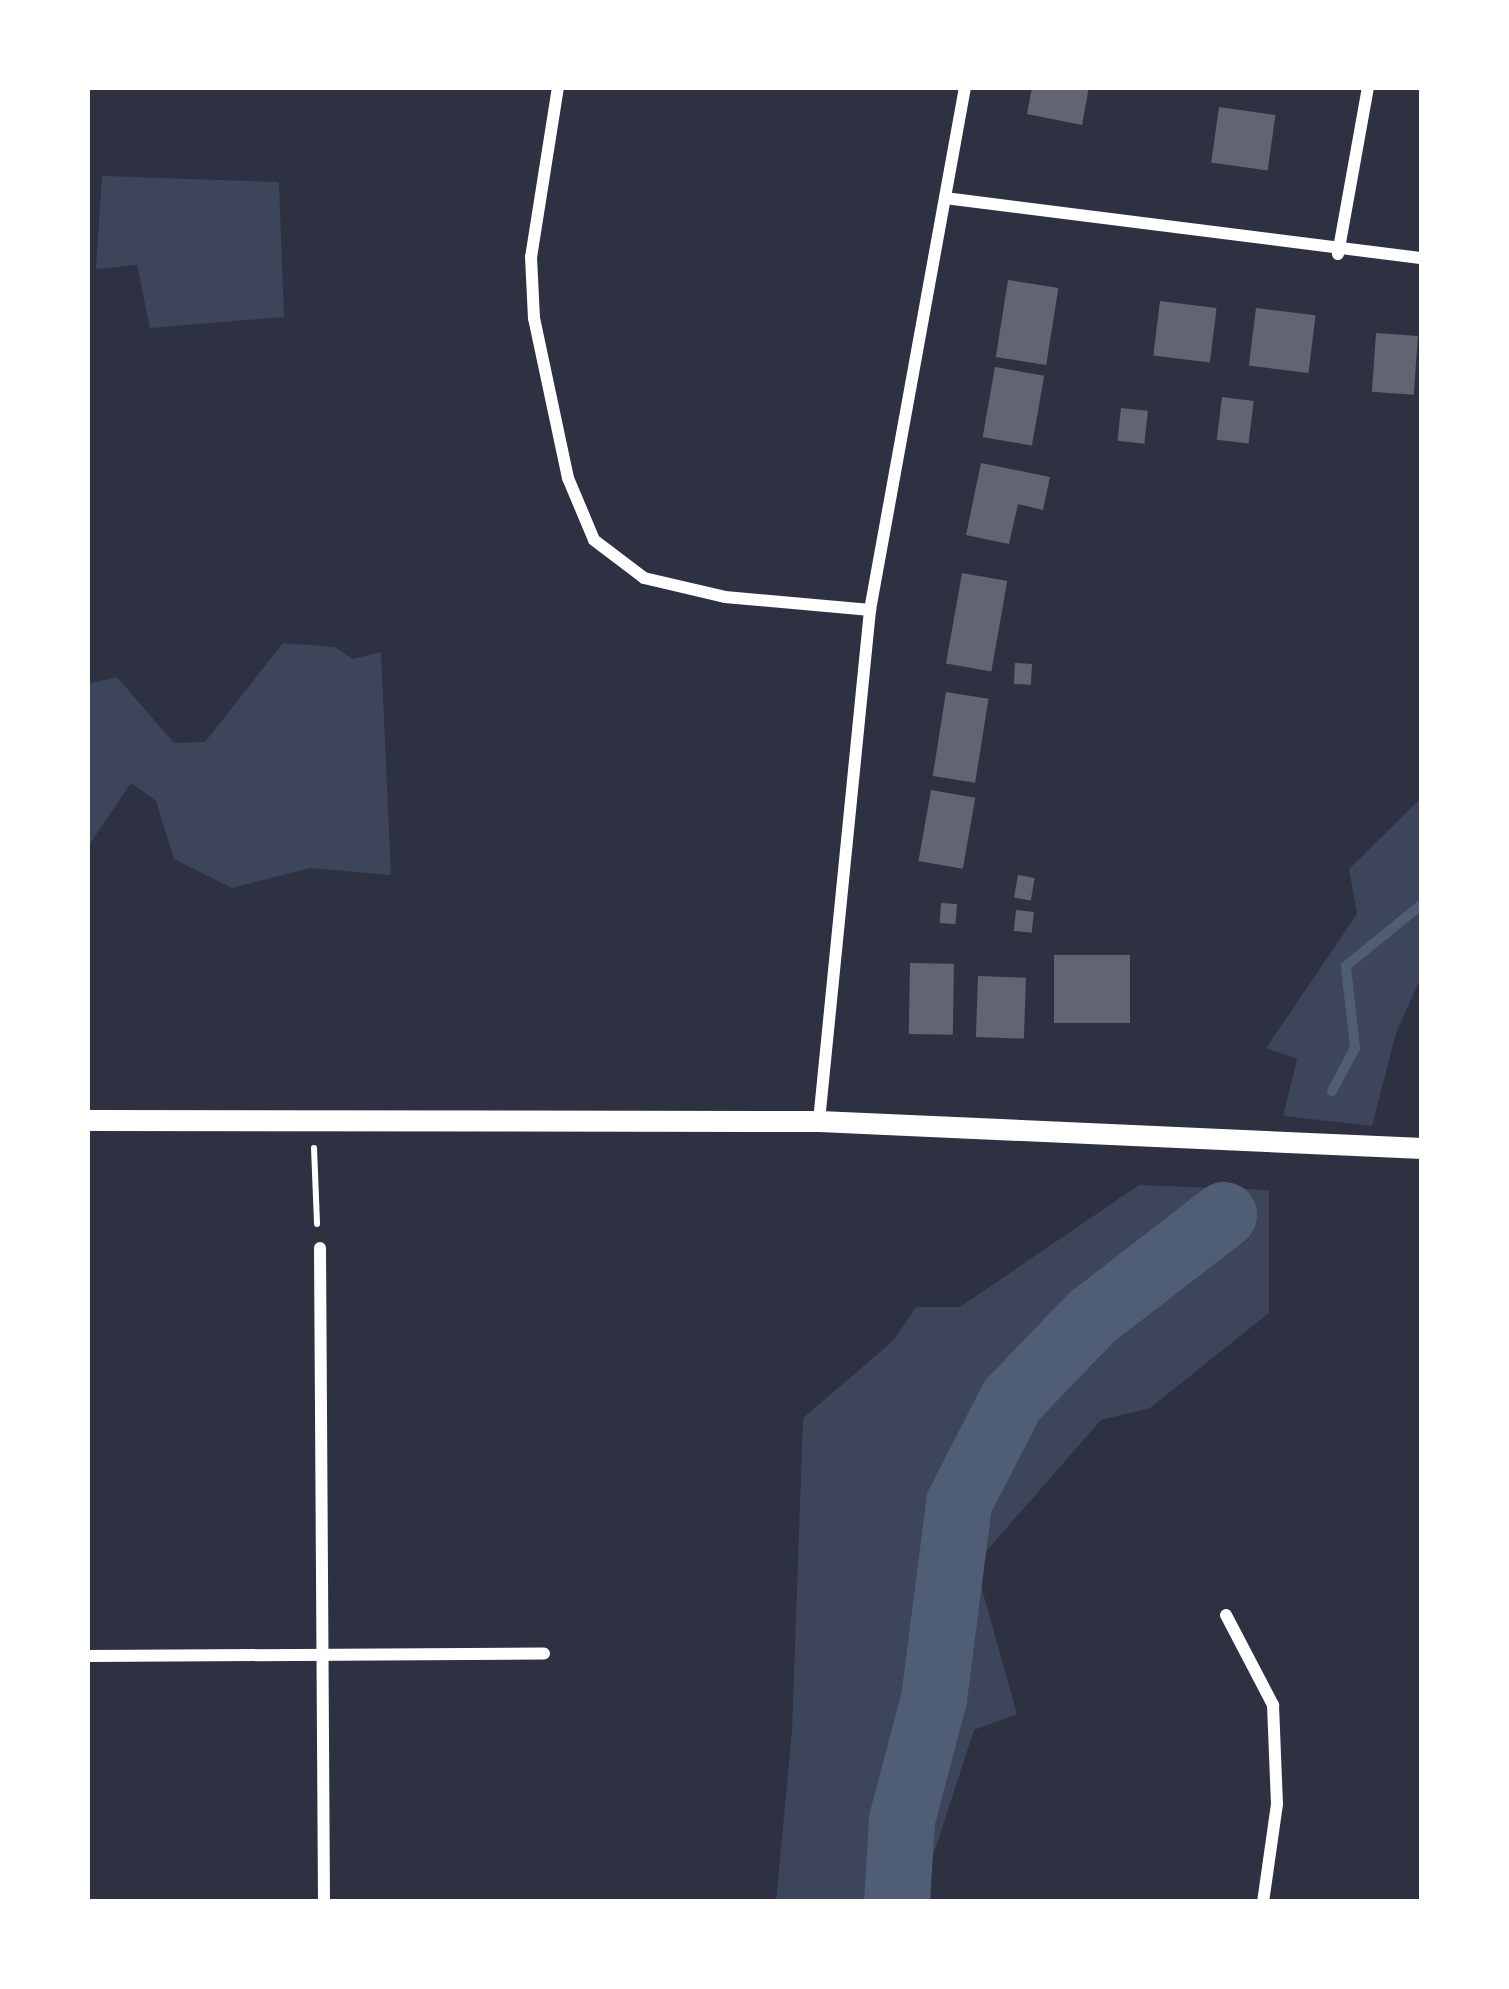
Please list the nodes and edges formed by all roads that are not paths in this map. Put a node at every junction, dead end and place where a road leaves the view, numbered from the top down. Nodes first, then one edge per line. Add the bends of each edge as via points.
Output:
1 (558, 87) edge
2 (965, 87) edge
3 (1368, 87) edge
4 (945, 199) junction
5 (1339, 254) junction
6 (1422, 258) edge
7 (870, 610) junction
8 (87, 1120) edge
9 (819, 1121) junction
10 (1422, 1148) edge
11 (320, 1248) road end
12 (1226, 1615) dead end
13 (319, 1652) junction
14 (544, 1654) dead end
15 (87, 1656) edge
16 (324, 1902) edge
17 (1263, 1902) edge

1 - 7 street via 532,257 534,318 568,478 594,540 644,578 725,598
2 - 4 street
3 - 5 street
4 - 5 street
4 - 7 street
5 - 6 street
7 - 9 street
8 - 9 street
9 - 10 street
11 - 13 street
12 - 17 street via 1273,1705 1277,1804
13 - 14 street
13 - 15 street
13 - 16 street

